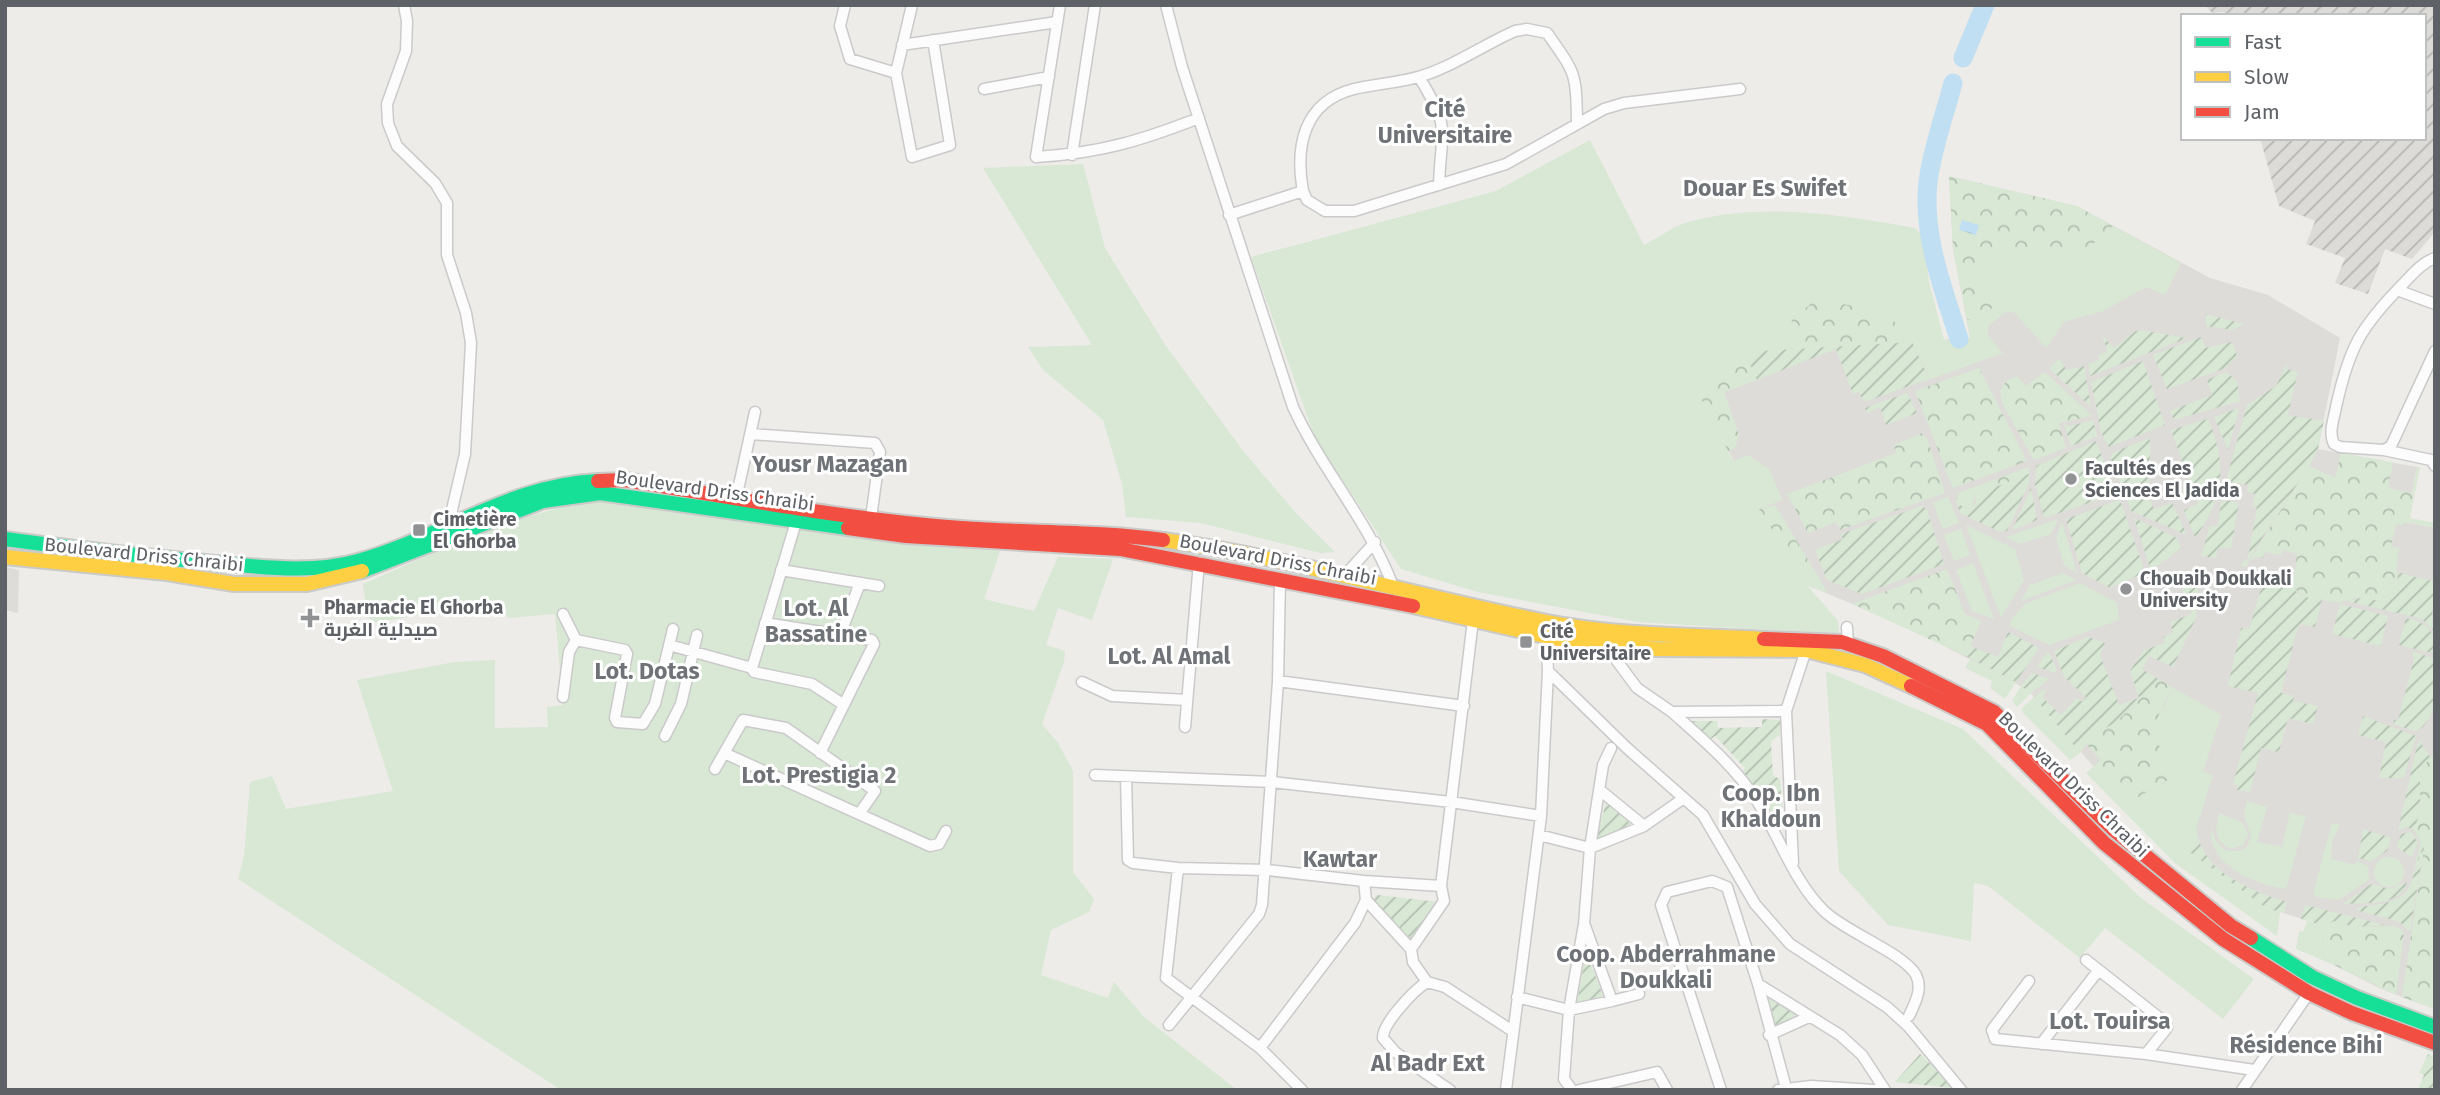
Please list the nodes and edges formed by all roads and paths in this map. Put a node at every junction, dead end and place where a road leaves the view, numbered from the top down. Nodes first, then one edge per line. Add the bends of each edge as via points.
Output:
1 (404, 5) edge
2 (845, 5) edge
3 (912, 5) edge
4 (1060, 5) edge
5 (1095, 5) edge
6 (1166, 5) edge
7 (1057, 22) junction
8 (933, 40) junction
9 (902, 45) junction
10 (896, 73) junction
11 (1049, 77) junction
12 (1419, 77) junction
13 (984, 89) dead end
14 (1740, 89) dead end
15 (1199, 118) junction
16 (1577, 122) junction
17 (1072, 155) junction
18 (1439, 185) junction
19 (1303, 191) junction
20 (1229, 215) junction
21 (2435, 258) edge
22 (2397, 290) junction
23 (2435, 304) edge
24 (2435, 351) edge
25 (755, 412) dead end
26 (751, 434) junction
27 (2384, 450) junction
28 (2435, 466) edge
29 (736, 499) junction
30 (481, 517) junction
31 (872, 517) junction
32 (796, 522) junction
33 (452, 524) junction
34 (960, 535) junction
35 (992, 536) junction
36 (5, 539) edge
37 (1375, 542) junction
38 (32, 545) junction
39 (5, 556) edge
40 (29, 560) junction
41 (1199, 562) junction
42 (781, 569) junction
43 (1345, 575) junction
44 (1280, 580) junction
45 (860, 583) junction
46 (879, 586) dead end
47 (1393, 586) junction
48 (564, 614) dead end
49 (1473, 620) junction
50 (765, 623) junction
51 (1847, 627) dead end
52 (673, 629) dead end
53 (1553, 631) junction
54 (697, 635) dead end
55 (840, 635) junction
56 (576, 640) junction
57 (1848, 644) junction
58 (669, 645) junction
59 (1615, 646) junction
60 (1806, 650) junction
61 (692, 651) junction
62 (752, 668) junction
63 (1548, 671) junction
64 (1278, 681) junction
65 (1082, 682) dead end
66 (563, 697) dead end
67 (1187, 700) junction
68 (844, 705) junction
69 (1464, 706) junction
70 (1786, 711) junction
71 (1672, 712) junction
72 (1185, 727) dead end
73 (665, 736) dead end
74 (1611, 748) dead end
75 (724, 753) junction
76 (820, 753) junction
77 (715, 769) dead end
78 (1095, 775) dead end
79 (1126, 777) junction
80 (1272, 782) junction
81 (1601, 792) junction
82 (1684, 798) junction
83 (1451, 802) junction
84 (859, 814) junction
85 (1541, 816) junction
86 (1790, 819) junction
87 (1770, 823) junction
88 (1644, 826) junction
89 (946, 831) dead end
90 (1539, 835) junction
91 (1590, 848) junction
92 (1793, 867) junction
93 (1178, 868) junction
94 (1267, 870) junction
95 (1364, 881) junction
96 (1441, 886) junction
97 (1366, 900) junction
98 (1584, 923) junction
99 (1411, 949) junction
100 (2086, 960) dead end
101 (2098, 971) junction
102 (2029, 981) dead end
103 (1427, 982) junction
104 (1758, 984) junction
105 (2309, 993) junction
106 (1639, 994) dead end
107 (1517, 997) junction
108 (1194, 998) junction
109 (1612, 1001) junction
110 (1569, 1010) junction
111 (1909, 1016) dead end
112 (1809, 1017) junction
113 (1169, 1025) dead end
114 (2435, 1027) edge
115 (1511, 1030) junction
116 (1769, 1035) junction
117 (2435, 1043) edge
118 (2041, 1044) junction
119 (1260, 1048) junction
120 (2146, 1054) junction
121 (2254, 1070) junction
122 (1844, 1088) edge
123 (1782, 1089) edge
124 (1302, 1090) edge
125 (1450, 1090) edge
126 (1506, 1090) edge
127 (1572, 1090) edge
128 (1579, 1090) edge
129 (1667, 1090) edge
130 (1721, 1090) edge
131 (1874, 1090) edge
132 (1885, 1090) edge
133 (1961, 1090) edge
134 (2242, 1090) edge

1 - 33 street via 406,51 387,104 388,123 397,146 435,183 447,202 447,255 471,343 465,454
2 - 10 street via 840,26 849,59
3 - 9 street
4 - 7 street
5 - 17 street
6 - 15 street
7 - 8 street
7 - 11 street
8 - 9 street
8 - 10 street via 950,145 912,157
9 - 10 street
11 - 13 street
11 - 17 street via 1036,157
12 - 16 street via 1515,31 1547,33 1575,74
12 - 18 street via 1445,131
12 - 19 street via 1350,90 1312,116 1299,148
14 - 16 street via 1624,103
15 - 17 street via 1136,143
15 - 20 street
16 - 18 street via 1533,152
18 - 19 street via 1354,211 1325,211 1307,200
19 - 20 street
20 - 37 street via 1293,407 1309,442
21 - 22 street via 2426,261
22 - 23 street
22 - 27 street via 2365,325 2350,350 2331,431 2340,447
24 - 27 street via 2395,440
25 - 26 street
26 - 29 street
26 - 31 street via 875,443 880,452
27 - 28 street via 2431,460
29 - 30 main road, Boulevard Driss Chraibi via 595,479 532,491
29 - 31 main road, Boulevard Driss Chraibi
30 - 32 main road, Boulevard Driss Chraibi via 600,493
30 - 33 main road, Boulevard Driss Chraibi
30 - 40 main road, Boulevard Driss Chraibi via 377,567 307,584 234,584
31 - 34 main road, Boulevard Driss Chraibi
32 - 34 main road, Boulevard Driss Chraibi
32 - 42 street
33 - 38 main road, Boulevard Driss Chraibi via 358,561 291,570
34 - 35 main road, Boulevard Driss Chraibi
35 - 41 main road, Boulevard Driss Chraibi
35 - 43 main road, Boulevard Driss Chraibi via 1116,534 1226,550
36 - 38 main road, Boulevard Driss Chraibi
37 - 43 street
37 - 47 street
38 - 40 main road
39 - 40 main road, Boulevard Driss Chraibi
41 - 44 main road, Boulevard Driss Chraibi
41 - 67 street
42 - 45 street
42 - 50 street
43 - 47 main road, Boulevard Driss Chraibi
44 - 49 main road, Boulevard Driss Chraibi
44 - 64 street
45 - 46 street
45 - 55 street
47 - 53 main road, Boulevard Driss Chraibi
48 - 56 street
49 - 53 main road, Boulevard Driss Chraibi
49 - 69 street
50 - 55 street
50 - 62 street
51 - 57 street
52 - 58 street
53 - 57 main road, Boulevard Driss Chraibi
53 - 59 main road, Boulevard Driss Chraibi
53 - 63 street
54 - 61 street
55 - 68 street via 874,644
56 - 58 street via 625,650 614,718 638,726 655,704
56 - 66 street via 569,652
57 - 114 main road, Boulevard Driss Chraibi via 1883,656 1994,712 2113,829 2231,926 2312,977
58 - 61 street
59 - 60 main road, Boulevard Driss Chraibi
59 - 71 street via 1617,661 1637,688
60 - 70 street
60 - 105 main road, Boulevard Driss Chraibi via 1865,665 1979,719 2142,876 2223,939
61 - 62 street
61 - 73 street via 681,704
62 - 68 street via 812,684
63 - 82 street
63 - 85 street
64 - 69 street
64 - 80 street
65 - 67 street via 1112,696
67 - 72 street
68 - 76 street
69 - 83 street
70 - 71 street
70 - 86 street
71 - 87 street via 1726,762
74 - 81 street via 1603,765
75 - 76 street via 743,720 786,728
75 - 77 street
75 - 84 street
76 - 84 street via 874,792
78 - 79 street
79 - 80 street
79 - 93 street via 1128,860 1143,866
80 - 83 street
80 - 94 street
81 - 88 street
81 - 91 street
82 - 88 street
82 - 133 street via 1703,815 1755,904 1790,944 1887,1007
83 - 85 street
83 - 96 street
84 - 89 street via 930,846 939,844
85 - 90 street
86 - 87 street
86 - 92 street
87 - 92 street
88 - 91 street
90 - 91 street
90 - 107 street
91 - 98 street
92 - 111 street via 1833,920 1909,966 1918,983
93 - 94 street
93 - 108 street via 1166,978
94 - 95 street
94 - 108 street via 1259,914
95 - 96 street
95 - 97 street
96 - 99 street via 1441,910
97 - 99 street
97 - 119 street via 1339,946
98 - 109 street
98 - 110 street
99 - 103 street via 1413,962
100 - 101 street
101 - 118 street
101 - 120 street via 2166,1023 2167,1028
102 - 118 street via 1992,1035 2001,1042
103 - 115 street via 1446,987
103 - 125 street via 1413,993 1384,1030 1383,1038 1395,1052
104 - 112 street
104 - 116 street
104 - 130 street via 1727,887 1712,881 1667,892 1661,905
105 - 117 main road, Boulevard Driss Chraibi
105 - 121 street
106 - 109 street
107 - 110 street
107 - 115 street
108 - 113 street
108 - 119 street
109 - 110 street
110 - 127 street via 1564,1079
112 - 116 street
112 - 132 street via 1862,1055
115 - 126 street
116 - 123 street
118 - 120 street
119 - 124 street
120 - 121 street
121 - 134 street
122 - 123 street
122 - 131 street
128 - 129 street via 1657,1072

